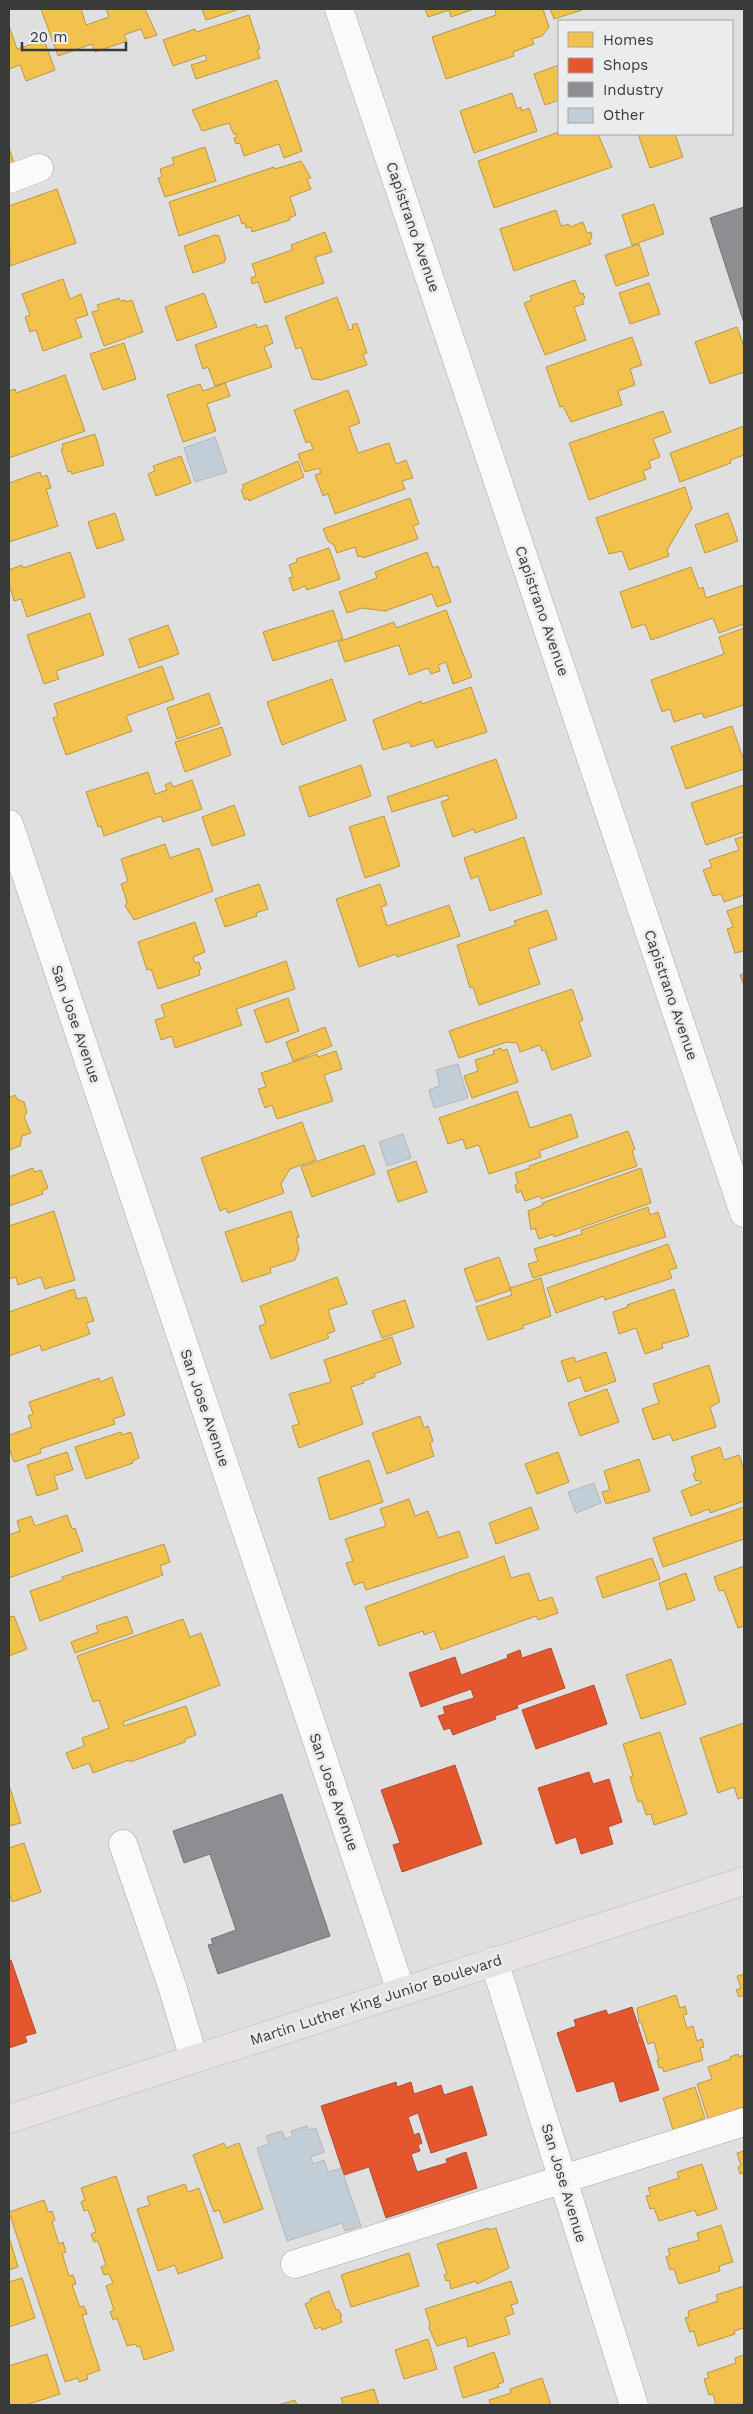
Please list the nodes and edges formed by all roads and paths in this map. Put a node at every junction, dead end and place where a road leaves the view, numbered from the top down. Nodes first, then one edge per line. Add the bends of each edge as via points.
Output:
1 (339, 9) edge
2 (39, 168) dead end
3 (9, 179) edge
4 (9, 824) edge
5 (744, 1213) edge
6 (123, 1844) dead end
7 (744, 1881) edge
8 (494, 1962) junction
9 (401, 1991) junction
10 (194, 2059) junction
11 (9, 2119) edge
12 (744, 2122) edge
13 (563, 2180) junction
14 (295, 2264) dead end
15 (634, 2405) edge

1 - 5 street, Capistrano Avenue
2 - 3 street
4 - 9 street, San Jose Avenue
6 - 10 street
7 - 8 main road, Martin Luther King Junior Boulevard
8 - 9 main road, Martin Luther King Junior Boulevard
8 - 13 street, San Jose Avenue
9 - 10 main road, Martin Luther King Junior Boulevard
10 - 11 main road, Martin Luther King Junior Boulevard
12 - 13 street
13 - 14 street
13 - 15 street, San Jose Avenue

